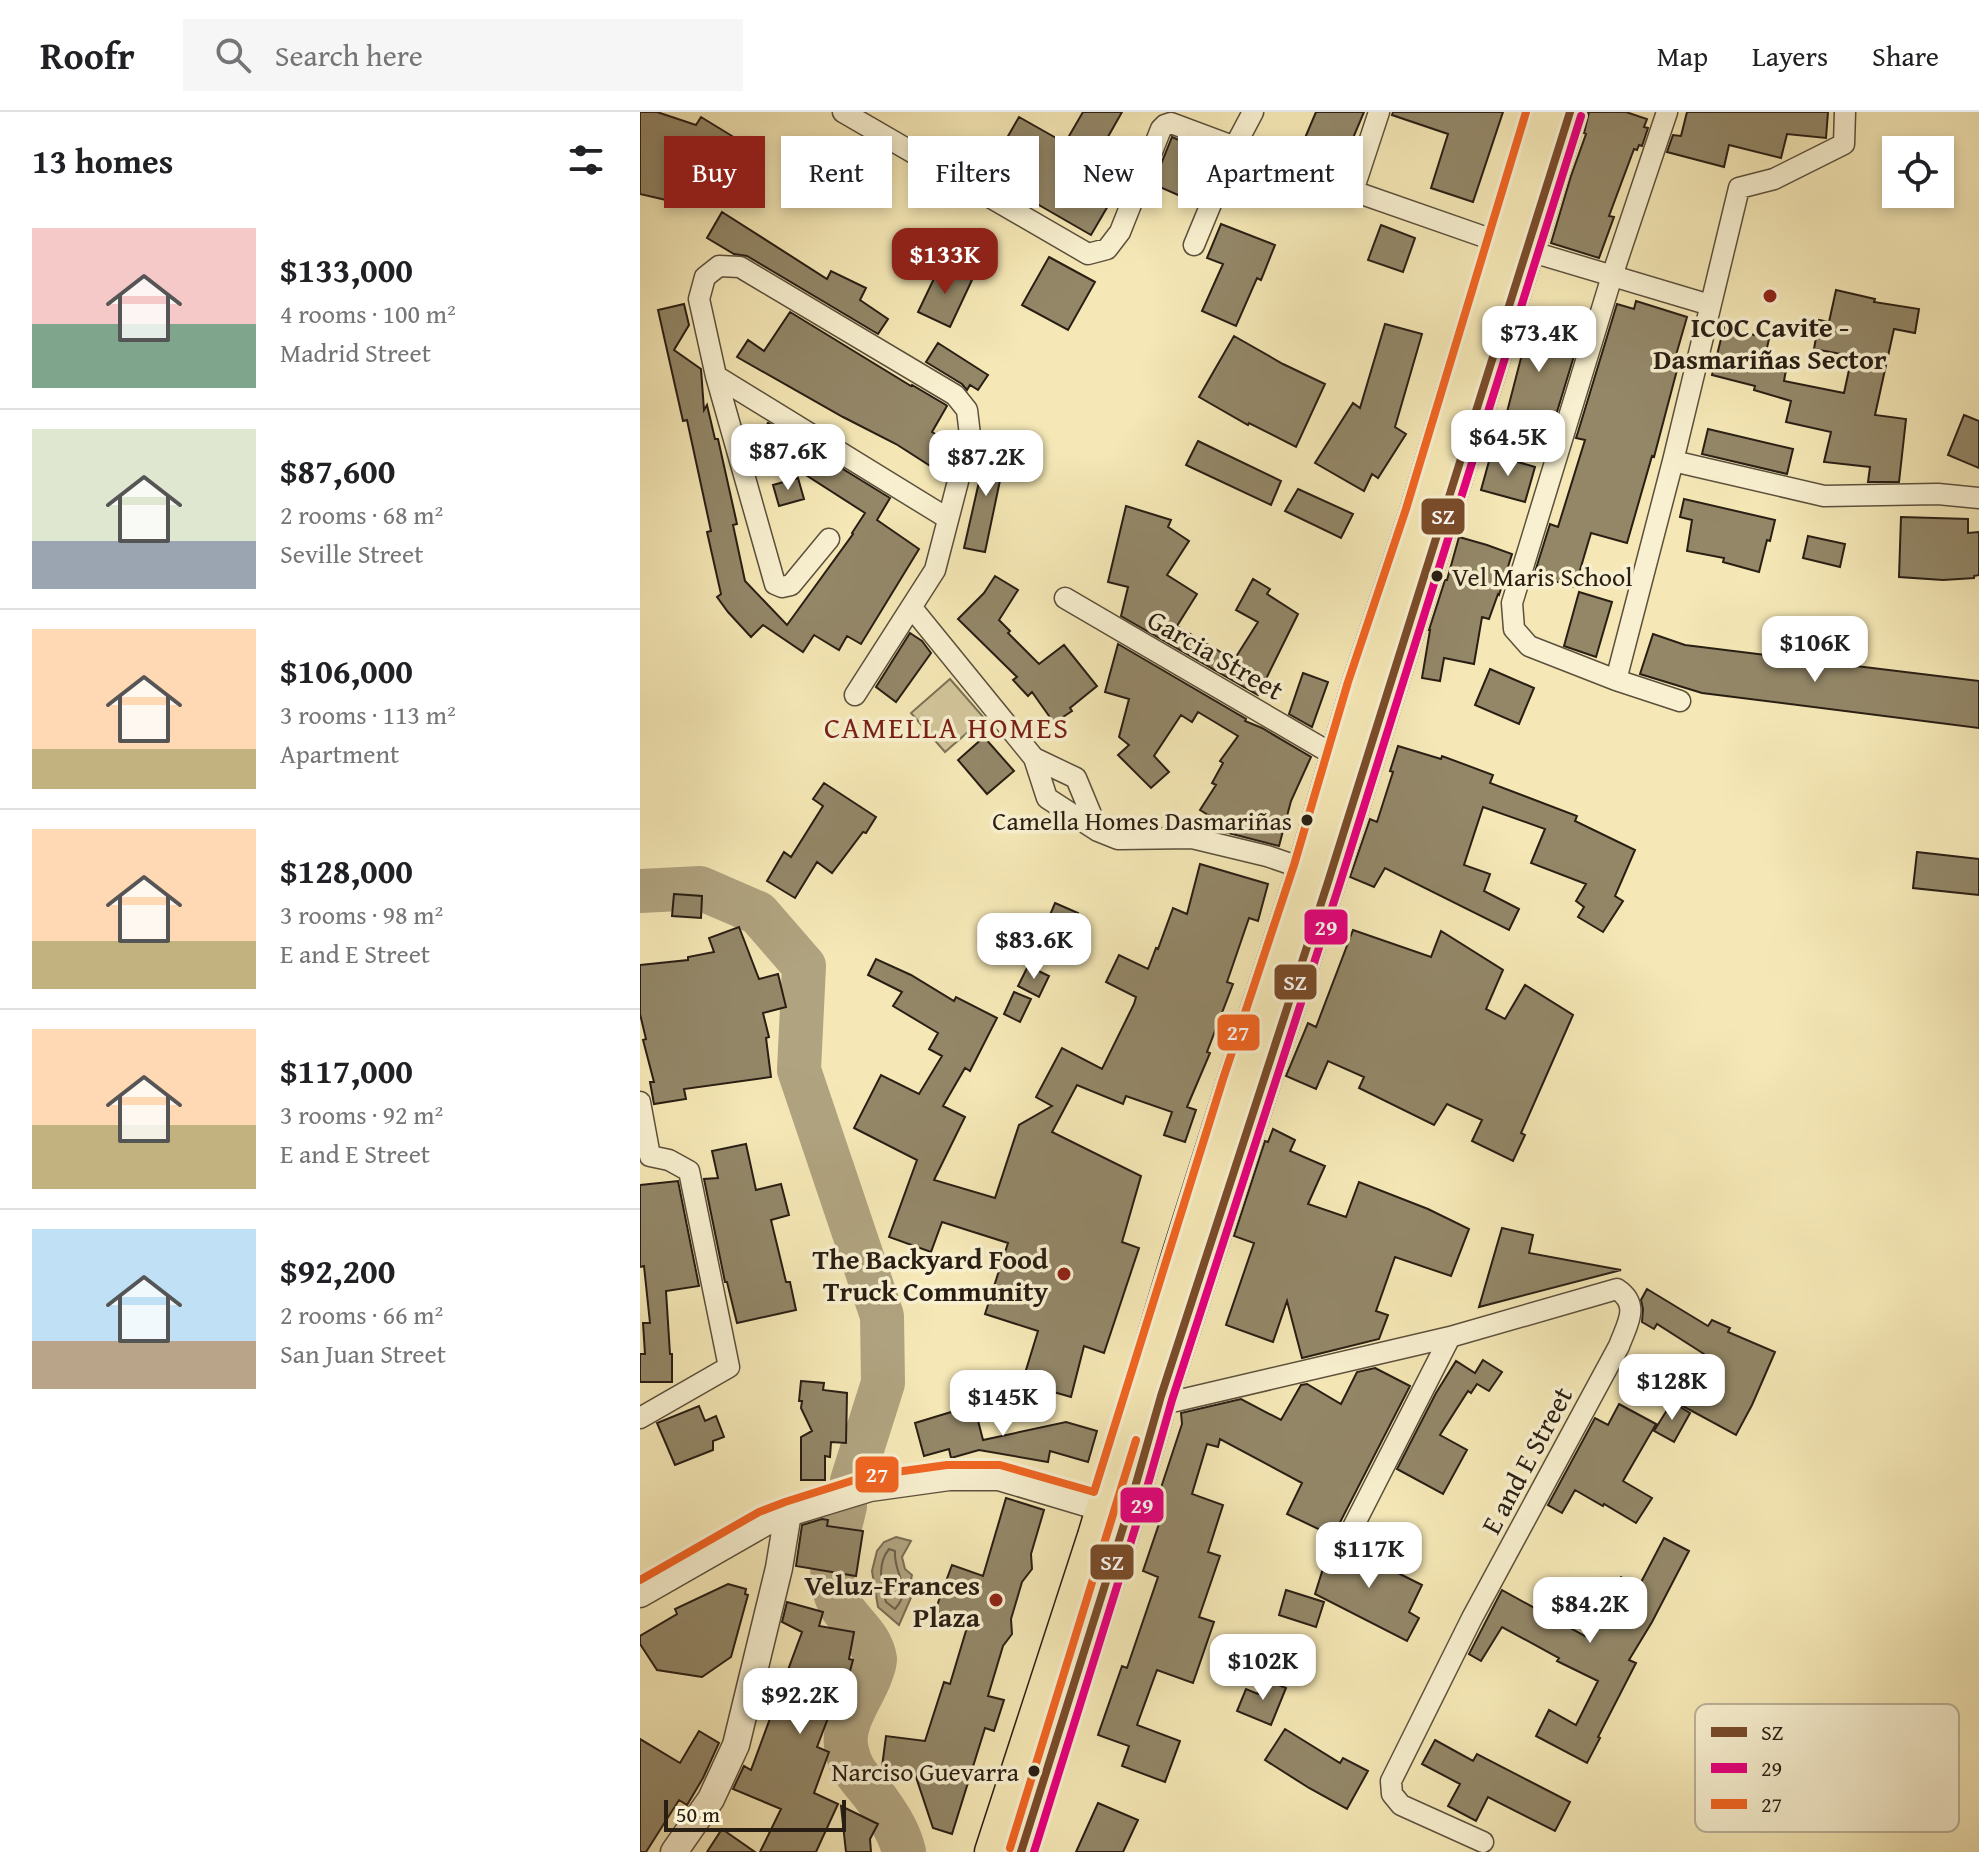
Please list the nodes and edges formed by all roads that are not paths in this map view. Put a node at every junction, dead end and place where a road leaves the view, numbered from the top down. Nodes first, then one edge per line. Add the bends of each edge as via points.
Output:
1 (843, 112) edge
2 (1253, 112) edge
3 (1379, 112) edge
4 (1539, 112) edge
5 (1570, 112) edge
6 (1667, 112) edge
7 (1845, 112) edge
8 (1207, 136) edge
9 (1240, 136) edge
10 (1363, 161) edge
11 (1363, 194) edge
12 (1209, 208) edge
13 (1194, 245) dead end
14 (1513, 246) junction
15 (1612, 276) junction
16 (1710, 305) junction
17 (716, 376) junction
18 (1673, 461) junction
19 (1979, 498) edge
20 (947, 518) junction
21 (829, 539) dead end
22 (1065, 598) dead end
23 (912, 608) junction
24 (1616, 680) junction
25 (855, 695) dead end
26 (1680, 701) dead end
27 (1034, 758) junction
28 (1339, 758) junction
29 (1098, 831) junction
30 (1316, 876) junction
31 (640, 1102) edge
32 (645, 1160) edge
33 (1450, 1337) junction
34 (1150, 1393) junction
35 (640, 1418) edge
36 (1115, 1511) junction
37 (788, 1513) junction
38 (1350, 1533) dead end
39 (640, 1594) edge
40 (1483, 1842) dead end
41 (674, 1852) edge
42 (992, 1852) edge
43 (1021, 1852) edge

1 - 8 street via 1088,254 1107,249 1120,232 1165,125
2 - 9 street
3 - 10 street
4 - 14 highway
5 - 14 highway
6 - 15 street
7 - 16 street via 1844,144 1774,179 1739,188
11 - 14 street
12 - 13 street
14 - 15 street
14 - 28 highway via 1417,513
14 - 30 highway
15 - 16 street
15 - 24 street via 1512,603 1514,629 1529,646
16 - 18 street
17 - 20 street
17 - 20 street via 699,299 705,277 719,266 740,267 955,395 967,410 970,435
17 - 21 street via 775,584 791,585
18 - 19 street via 1824,496
18 - 24 street
20 - 23 street via 935,570
22 - 28 street, Garcia Street
23 - 25 street
23 - 27 street
24 - 26 street
27 - 29 street via 1047,798
27 - 29 street via 1076,778
28 - 30 highway
29 - 30 street via 1118,839 1192,838 1267,856
30 - 34 highway via 1224,1113
31 - 32 street
32 - 35 street via 669,1160 689,1171 729,1367
33 - 34 street, E and E Street via 1176,1401
33 - 38 street
33 - 40 street, E and E Street via 1617,1289 1628,1296 1632,1308 1619,1346 1391,1781 1392,1794 1401,1805
34 - 36 highway
36 - 37 street via 999,1477 970,1476 870,1488
36 - 42 highway via 1095,1536
36 - 43 highway
37 - 39 street
37 - 41 street via 736,1745 711,1799

